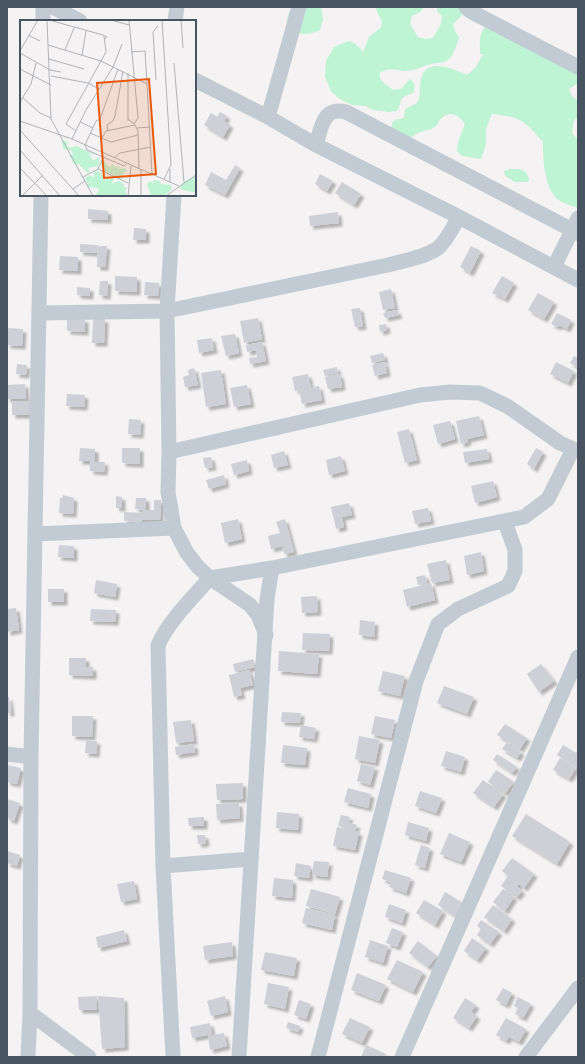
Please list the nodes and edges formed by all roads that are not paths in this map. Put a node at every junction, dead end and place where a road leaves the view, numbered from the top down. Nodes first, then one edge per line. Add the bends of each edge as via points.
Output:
1 (43, 7) edge
2 (53, 7) edge
3 (177, 7) edge
4 (299, 7) edge
5 (466, 7) edge
6 (43, 20) edge
7 (78, 20) edge
8 (175, 20) edge
9 (578, 67) edge
10 (196, 81) edge
11 (268, 117) junction
12 (316, 145) junction
13 (41, 196) edge
14 (174, 196) edge
15 (459, 217) junction
16 (576, 227) edge
17 (554, 268) junction
18 (578, 280) edge
19 (167, 311) junction
20 (40, 313) junction
21 (576, 450) edge
22 (169, 452) junction
23 (505, 522) junction
24 (174, 528) junction
25 (35, 534) junction
26 (272, 568) junction
27 (210, 578) junction
28 (266, 635) junction
29 (578, 657) edge
30 (7, 754) edge
31 (31, 757) junction
32 (251, 859) junction
33 (163, 866) junction
34 (575, 997) edge
35 (30, 1013) junction
36 (28, 1057) edge
37 (89, 1057) edge
38 (173, 1057) edge
39 (239, 1057) edge
40 (318, 1057) edge
41 (402, 1057) edge
42 (526, 1057) edge

1 - 6 street
2 - 7 street
3 - 8 street
4 - 11 street
5 - 9 street
10 - 11 street
11 - 12 street
12 - 15 street
12 - 16 street via 323,120 331,112 346,112
13 - 20 street
14 - 19 street
15 - 17 street
15 - 19 street via 438,248 408,260
16 - 17 street
17 - 18 street
19 - 20 street
19 - 22 street
20 - 25 street
21 - 22 street via 560,443 507,406 480,393 450,392 420,396
21 - 23 street via 548,499 524,517
22 - 24 street via 168,492
23 - 26 street
23 - 40 street via 515,550 515,571 508,586 458,609 438,624 416,681
24 - 25 street
24 - 27 street via 187,553
25 - 31 street
26 - 27 street
26 - 28 street via 267,599
27 - 28 street via 250,605 258,615
27 - 33 street via 171,622 158,646
28 - 32 street
29 - 41 street
30 - 31 street
31 - 35 street
32 - 33 street
32 - 39 street
33 - 38 street
34 - 42 street
35 - 36 street
35 - 37 street

